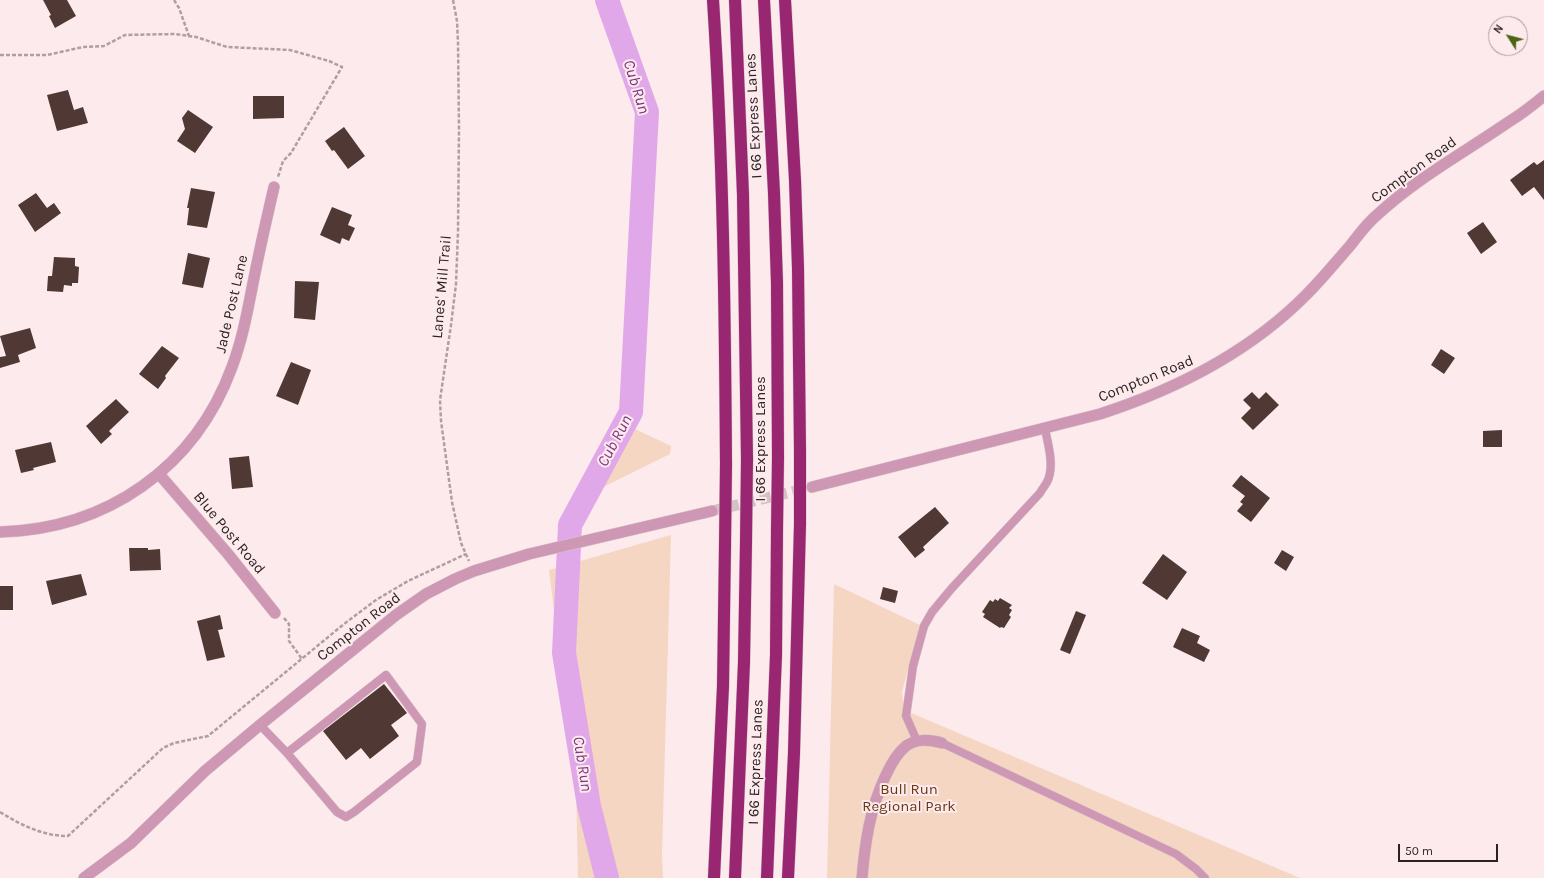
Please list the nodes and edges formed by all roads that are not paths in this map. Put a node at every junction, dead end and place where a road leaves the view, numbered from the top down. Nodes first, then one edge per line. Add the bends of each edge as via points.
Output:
1 (713, 0) edge
2 (735, 0) edge
3 (764, 0) edge
4 (784, 0) edge
5 (1544, 96) edge
6 (274, 187) road end
7 (1045, 429) junction
8 (159, 474) junction
9 (812, 486) tunnel mouth
10 (712, 511) tunnel mouth
11 (0, 532) edge
12 (275, 613) road end
13 (260, 725) junction
14 (917, 741) junction
15 (942, 743) joint
16 (287, 753) junction
17 (84, 878) edge
18 (714, 878) edge
19 (734, 878) edge
20 (767, 878) edge
21 (788, 878) edge
22 (862, 878) edge
23 (1205, 878) edge

1 - 18 highway, bridge via 721,175 726,464 723,686
2 - 19 highway, I 66 Express Lanes, bridge via 743,195 747,459 743,677
3 - 20 highway, I 66 Express Lanes, bridge via 777,283 778,457 776,655
4 - 21 highway, bridge via 795,180 800,452 794,745
5 - 7 street, Compton Road via 1394,200 1375,216 1306,294 1244,347 1175,386 1100,414
6 - 8 street, Jade Post Lane via 243,332 232,368 199,429 176,458
7 - 9 street, Compton Road
7 - 14 lane via 1050,462 1048,481 1040,493 952,588 924,626 913,666 906,716
8 - 11 street, Jade Post Lane via 140,489 112,505 81,518 18,532
8 - 12 street, Blue Post Road
10 - 13 street, Compton Road via 529,554 455,579 426,594 396,615
13 - 16 lane
13 - 17 street, Compton Road via 205,771 131,843
14 - 15 street
14 - 22 street via 907,745 897,757 879,791 868,828
15 - 23 lane via 1176,854
16 - 16 lane via 337,812 346,817 417,762 422,724 386,674

